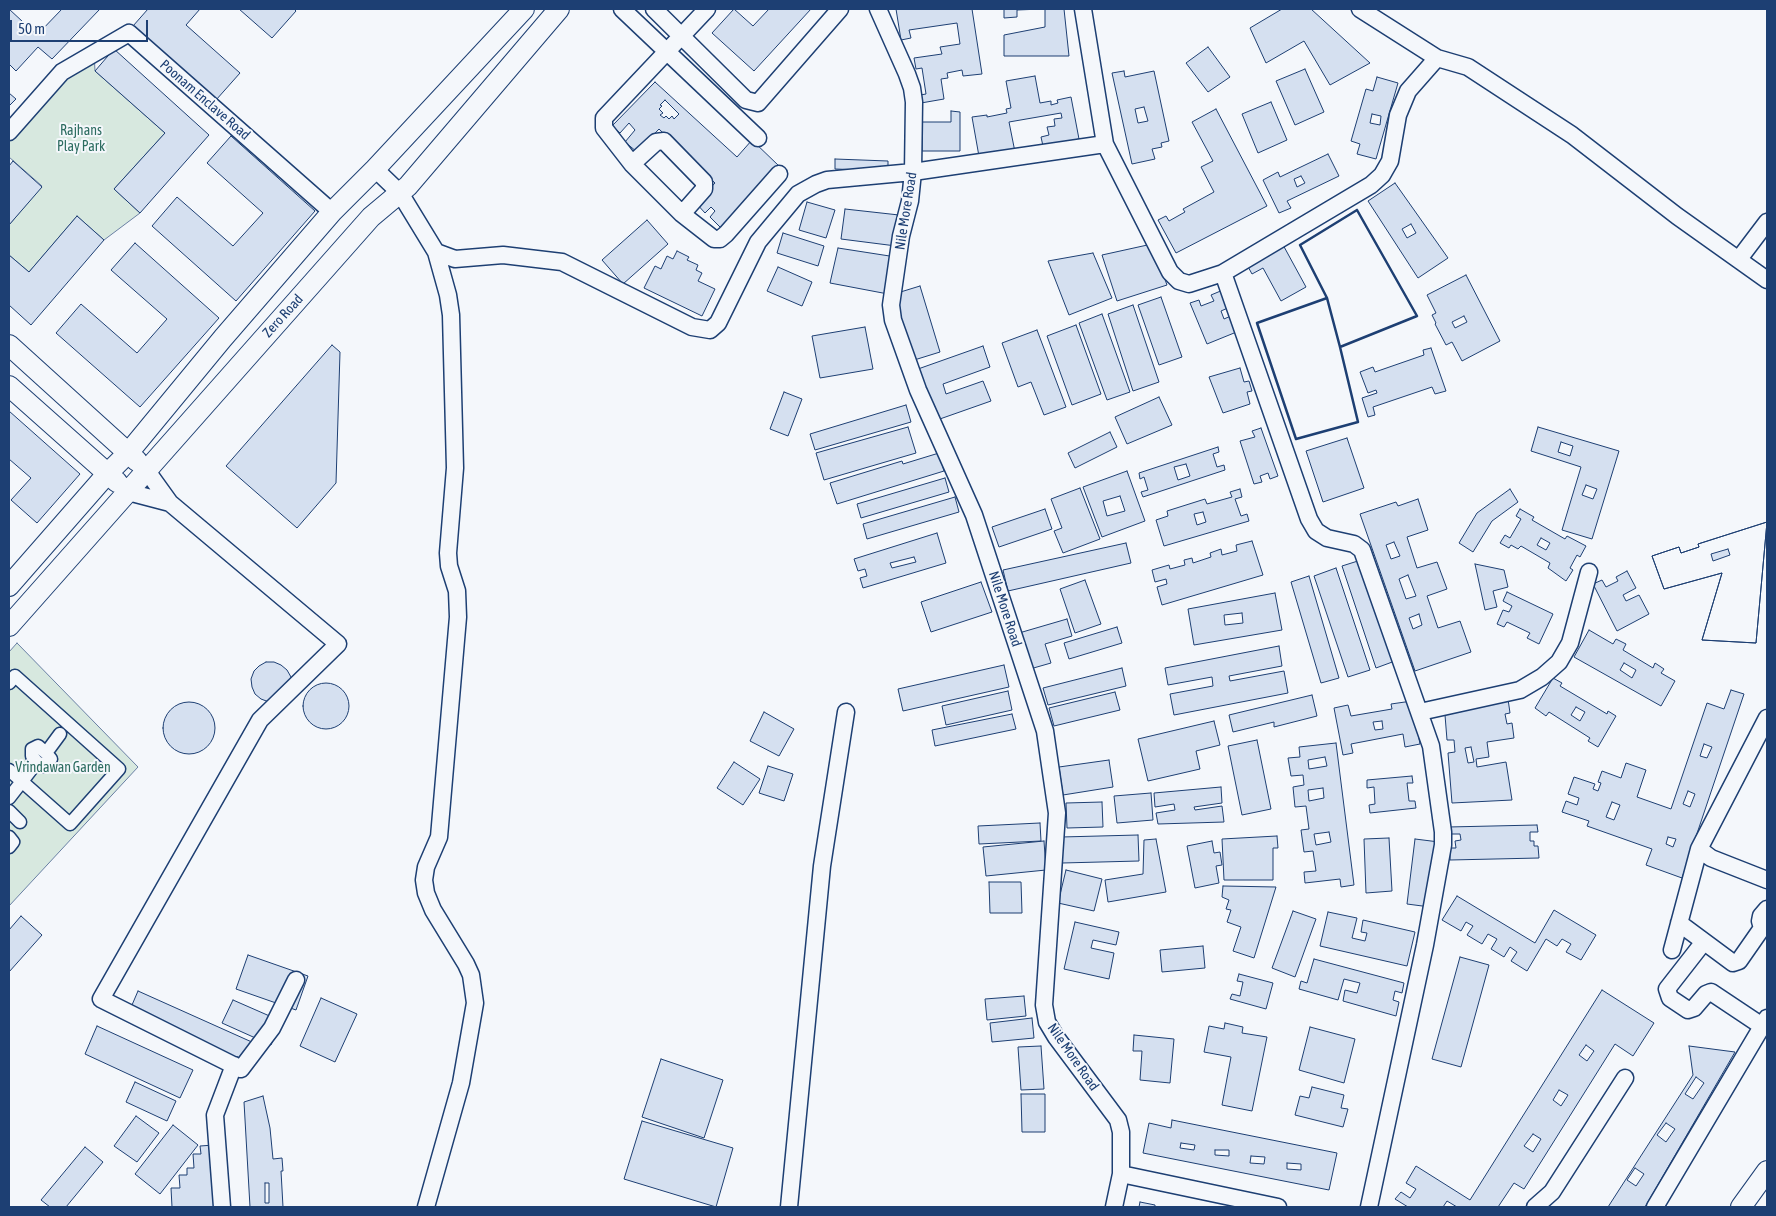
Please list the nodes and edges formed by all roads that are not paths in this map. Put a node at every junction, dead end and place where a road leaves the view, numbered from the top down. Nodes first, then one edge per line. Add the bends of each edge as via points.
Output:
1 (524, 9) edge
2 (559, 9) edge
3 (622, 9) edge
4 (654, 9) edge
5 (707, 9) edge
6 (840, 9) edge
7 (878, 9) edge
8 (1083, 9) edge
9 (1360, 9) edge
10 (680, 36) junction
11 (666, 51) junction
12 (1437, 58) junction
13 (9, 132) edge
14 (758, 138) dead end
15 (1105, 144) junction
16 (632, 164) junction
17 (375, 169) junction
18 (913, 172) junction
19 (779, 174) dead end
20 (400, 193) junction
21 (332, 212) junction
22 (682, 214) junction
23 (1767, 222) edge
24 (436, 252) junction
25 (1739, 259) junction
26 (1223, 273) junction
27 (1767, 280) edge
28 (223, 338) junction
29 (9, 345) edge
30 (245, 359) junction
31 (9, 386) edge
32 (129, 452) junction
33 (147, 471) junction
34 (107, 474) junction
35 (128, 492) junction
36 (170, 503) junction
37 (1589, 572) dead end
38 (9, 586) edge
39 (9, 626) edge
40 (9, 683) edge
41 (846, 712) dead end
42 (1420, 712) junction
43 (1767, 718) edge
44 (60, 734) dead end
45 (9, 770) edge
46 (21, 781) junction
47 (9, 798) edge
48 (9, 811) edge
49 (20, 822) dead end
50 (9, 837) edge
51 (9, 847) edge
52 (1699, 849) junction
53 (1767, 880) edge
54 (1767, 910) edge
55 (1679, 923) junction
56 (1699, 948) dead end
57 (1672, 950) dead end
58 (296, 980) dead end
59 (1765, 1022) edge
60 (234, 1065) junction
61 (1625, 1078) dead end
62 (1767, 1171) edge
63 (1120, 1174) junction
64 (222, 1207) edge
65 (426, 1207) edge
66 (789, 1207) edge
67 (1114, 1207) edge
68 (1278, 1207) edge
69 (1369, 1207) edge
70 (1535, 1207) edge
71 (1655, 1207) edge
72 (1741, 1207) edge

1 - 17 street
2 - 20 street, Zero Road
3 - 11 street
4 - 10 street
5 - 10 street
6 - 10 street via 758,103 746,100
7 - 18 street, Nile More Road via 912,88
8 - 15 street
9 - 12 street
10 - 11 street
11 - 14 street
11 - 16 street via 604,118 604,128
12 - 25 street via 1468,67 1572,135
12 - 26 street via 1408,91 1398,115 1390,161 1382,175 1371,185
13 - 21 street, Poonam Enclave Road via 62,72 129,33
15 - 18 street
15 - 26 street via 1170,272 1179,281 1189,284
16 - 22 street
16 - 22 street via 656,142 664,141 704,182 704,189
17 - 20 street
17 - 21 street
18 - 24 street via 827,180 798,194 758,242 718,323 710,330 692,327 562,262 503,255 455,259
18 - 63 street, Nile More Road via 891,305 893,320 918,390 974,516 1045,731 1057,813 1044,1005 1056,1037 1118,1120 1121,1132
19 - 22 street via 720,239 714,239
20 - 24 street
20 - 30 street, Zero Road via 372,217
21 - 28 street
23 - 25 street
24 - 65 street via 451,315 455,468 448,553 458,603 439,837 426,866 424,880 433,910 471,975 475,1003 461,1083
25 - 27 street
26 - 42 street via 1309,519 1316,531 1327,538 1354,544 1362,550
28 - 30 street
28 - 32 street
29 - 32 street
30 - 33 street, Zero Road
31 - 34 street
32 - 33 street
32 - 34 street
33 - 35 street, Zero Road
33 - 36 street
34 - 35 street
34 - 38 street
35 - 36 street
35 - 39 street, Zero Road
36 - 60 street via 338,644 260,720 101,998
37 - 42 street via 1570,643 1559,662 1542,677 1520,690
40 - 46 street via 15,676 119,769 70,824
41 - 66 street via 822,866
42 - 69 street via 1431,746 1443,845
43 - 52 street
44 - 46 street
45 - 46 street
46 - 47 street
48 - 49 street
50 - 51 street via 14,842
52 - 53 street via 1711,858
52 - 55 street
54 - 55 street via 1761,916 1762,928 1739,961 1733,963
55 - 57 street
56 - 59 street via 1667,990 1670,998 1688,1010 1711,992
58 - 60 street via 264,1041 241,1069
59 - 71 street
60 - 64 street via 215,1115
61 - 70 street via 1552,1192
62 - 72 street
63 - 67 street, Nile More Road
63 - 68 street

